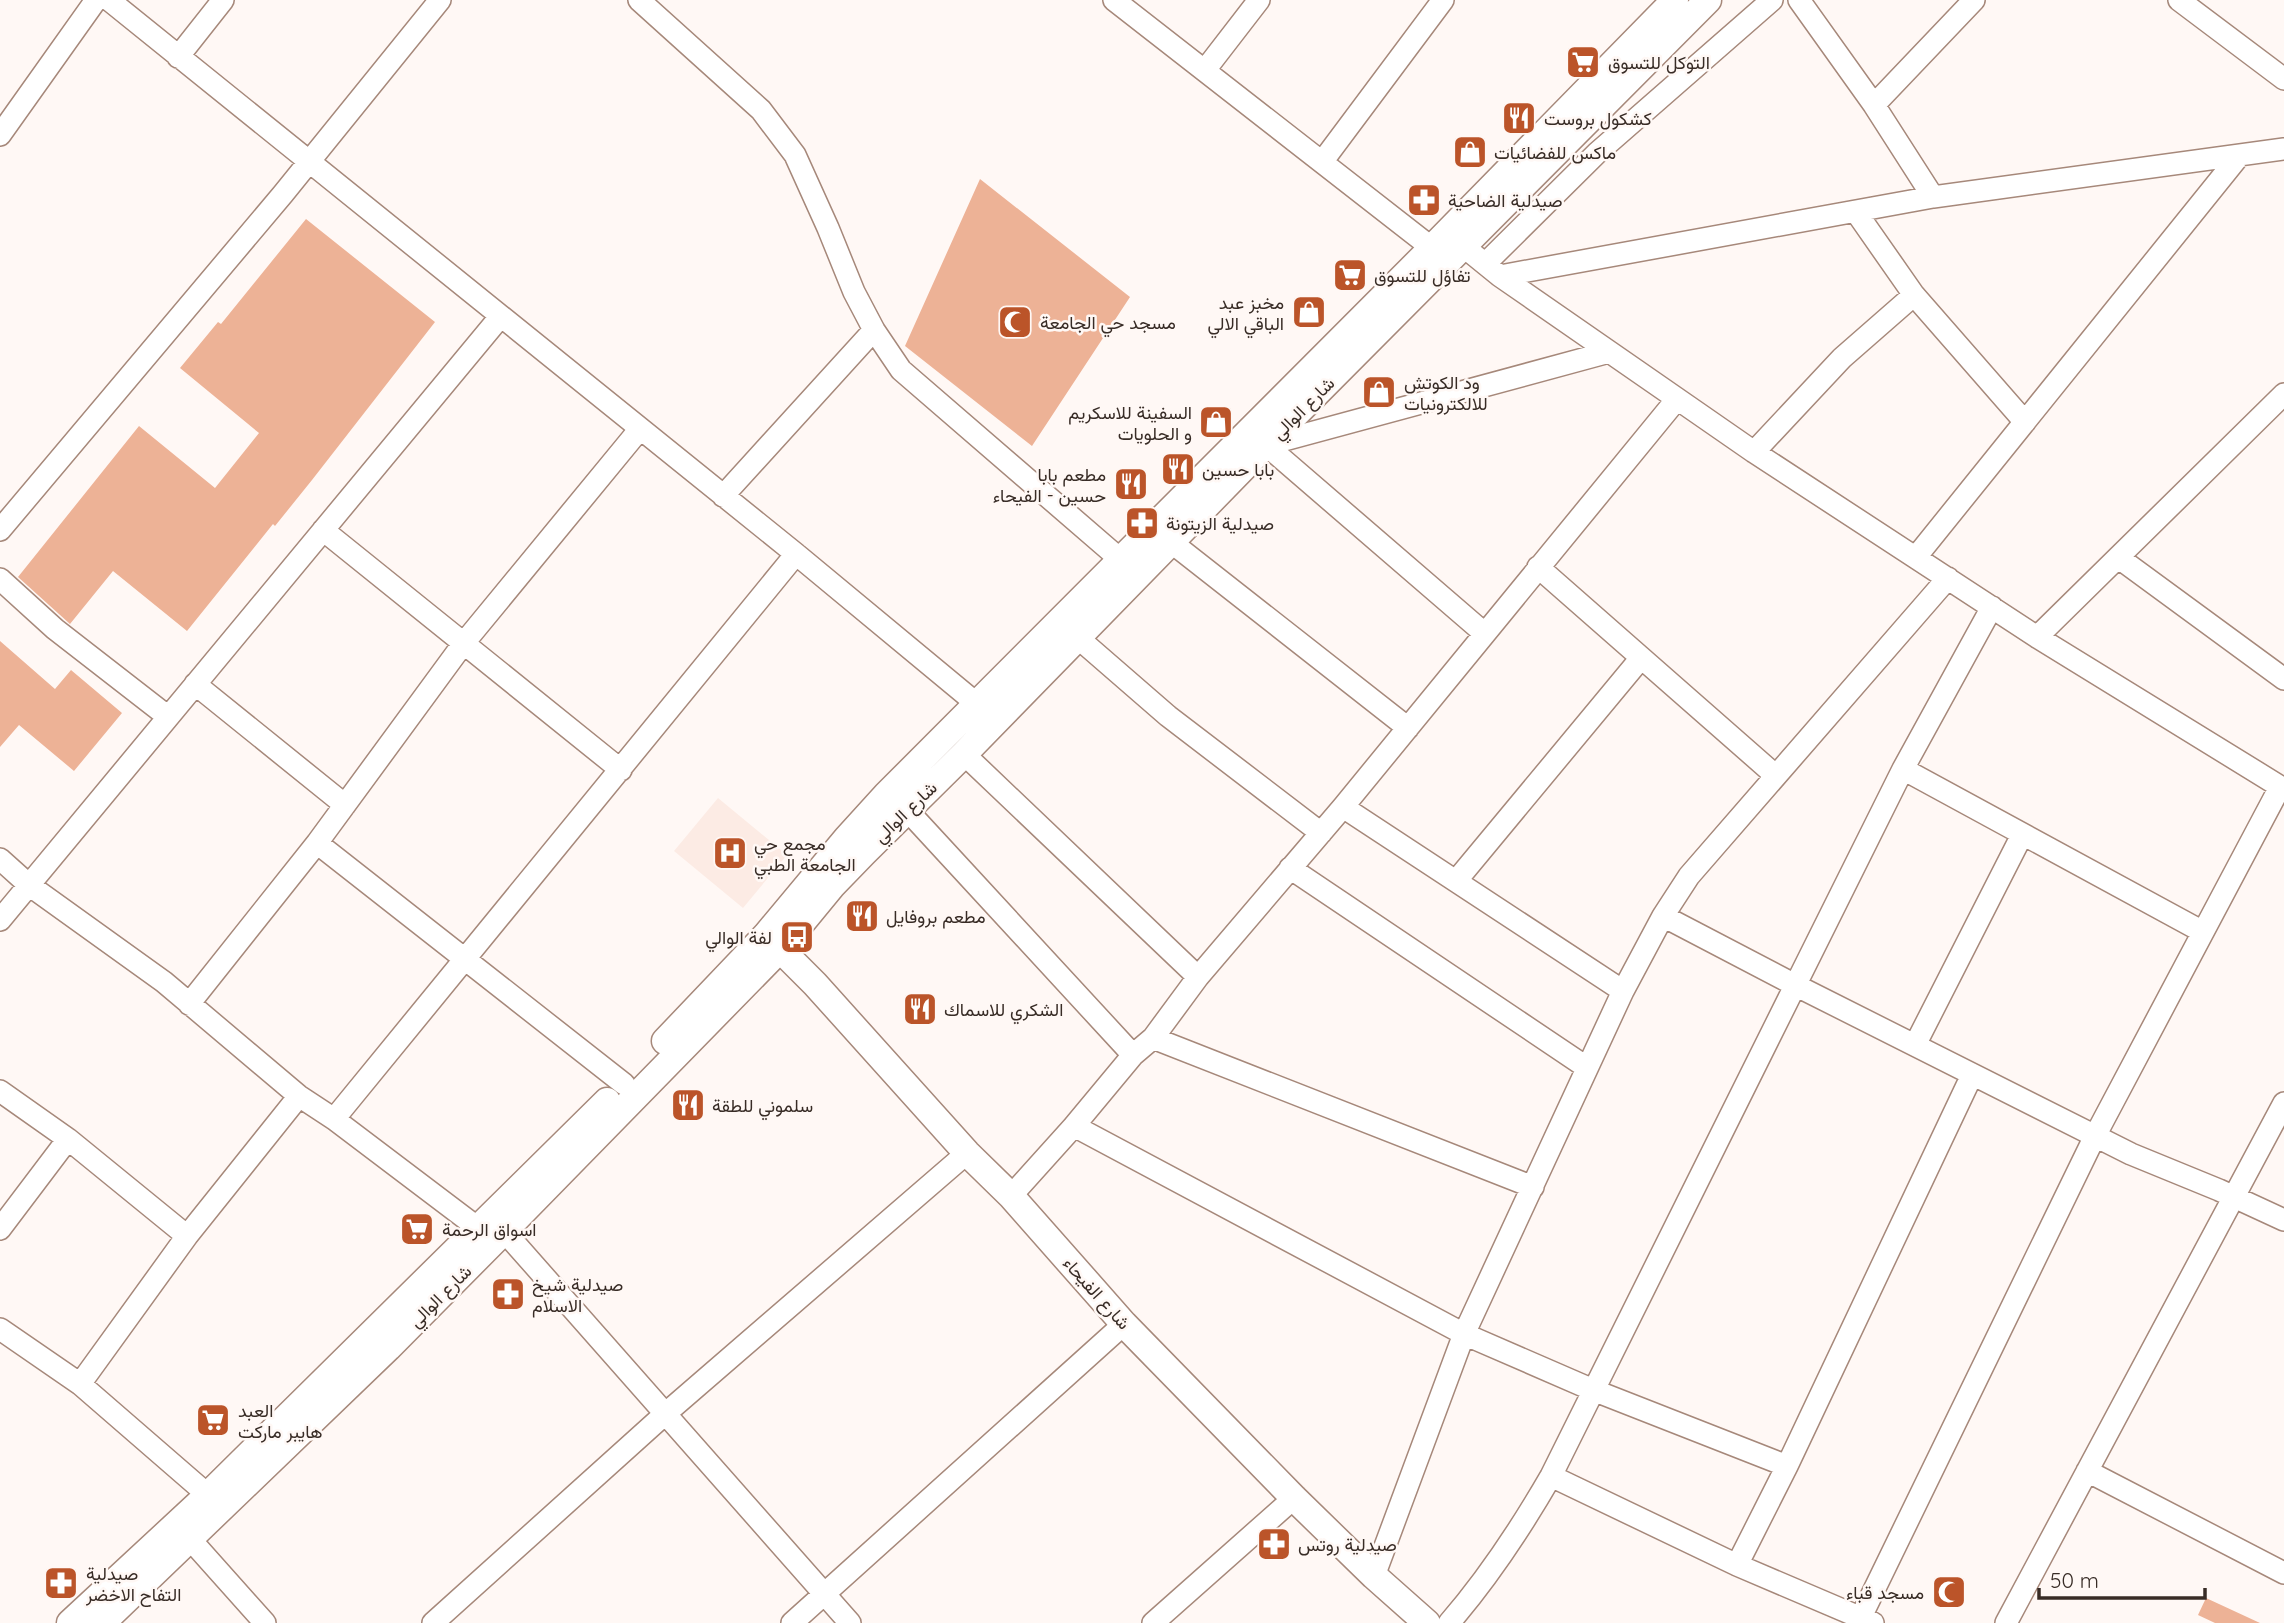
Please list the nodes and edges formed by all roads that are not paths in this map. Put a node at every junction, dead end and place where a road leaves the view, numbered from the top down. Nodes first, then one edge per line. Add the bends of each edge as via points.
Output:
1 (96, 0) edge
2 (109, 0) edge
3 (223, 0) edge
4 (440, 0) edge
5 (639, 0) edge
6 (1114, 0) edge
7 (1259, 0) edge
8 (1443, 0) edge
9 (1674, 0) edge
10 (1708, 0) edge
11 (1772, 0) edge
12 (1799, 0) edge
13 (1974, 0) edge
14 (2179, 0) edge
15 (178, 57) junction
16 (1205, 71) junction
17 (2284, 79) edge
18 (1874, 105) junction
19 (0, 135) edge
20 (2284, 149) edge
21 (2239, 156) junction
22 (309, 162) junction
23 (1322, 162) junction
24 (1933, 197) junction
25 (1856, 212) junction
26 (1463, 246) junction
27 (1432, 248) junction
28 (1493, 269) junction
29 (1914, 295) junction
30 (500, 317) junction
31 (874, 330) junction
32 (1609, 352) junction
33 (1677, 398) junction
34 (2281, 403) edge
35 (2025, 422) junction
36 (639, 430) junction
37 (1266, 445) junction
38 (1755, 452) junction
39 (723, 496) junction
40 (0, 530) edge
41 (323, 530) junction
42 (1171, 542) junction
43 (796, 554) junction
44 (1916, 557) junction
45 (2119, 558) junction
46 (1122, 560) junction
47 (1538, 567) junction
48 (1948, 578) junction
49 (0, 579) edge
50 (1992, 607) junction
51 (1484, 633) junction
52 (1077, 637) junction
53 (2037, 637) junction
54 (463, 644) junction
55 (1641, 658) junction
56 (2284, 679) edge
57 (195, 684) junction
58 (977, 704) junction
59 (167, 716) junction
60 (1408, 728) junction
61 (964, 754) junction
62 (1903, 769) junction
63 (621, 770) junction
64 (1775, 775) junction
65 (2282, 788) edge
66 (345, 805) junction
67 (1343, 807) junction
68 (908, 811) junction
69 (1321, 833) junction
70 (2022, 835) junction
71 (317, 843) junction
72 (0, 859) edge
73 (1290, 868) junction
74 (1456, 881) junction
75 (29, 886) junction
76 (1663, 916) junction
77 (0, 920) edge
78 (2203, 932) junction
79 (773, 942) junction
80 (466, 960) junction
81 (1198, 977) junction
82 (1795, 985) junction
83 (1623, 991) junction
84 (189, 1004) junction
85 (1153, 1038) junction
86 (1914, 1045) junction
87 (1133, 1055) junction
88 (1586, 1067) junction
89 (1972, 1075) junction
90 (624, 1084) junction
91 (0, 1091) edge
92 (299, 1096) junction
93 (2284, 1103) edge
94 (334, 1119) junction
95 (1074, 1126) junction
96 (2095, 1136) junction
97 (68, 1139) junction
98 (967, 1153) junction
99 (1533, 1187) junction
100 (1011, 1196) junction
101 (2235, 1197) junction
102 (2284, 1220) edge
103 (0, 1229) edge
104 (491, 1230) junction
105 (187, 1236) junction
106 (1124, 1324) junction
107 (0, 1329) edge
108 (1464, 1334) junction
109 (80, 1384) junction
110 (1593, 1390) junction
111 (665, 1414) junction
112 (1787, 1466) junction
113 (2087, 1471) junction
114 (1551, 1476) junction
115 (208, 1494) junction
116 (1294, 1498) junction
117 (190, 1538) junction
118 (1737, 1565) junction
119 (2284, 1573) edge
120 (1374, 1576) junction
121 (825, 1594) junction
122 (1864, 1621) edge
123 (70, 1623) edge
124 (102, 1623) edge
125 (265, 1623) edge
126 (433, 1623) edge
127 (792, 1623) edge
128 (850, 1623) edge
129 (1153, 1623) edge
130 (1427, 1623) edge
131 (1449, 1623) edge
132 (2006, 1623) edge

1 - 19 street
2 - 15 street
3 - 15 street
4 - 22 street
5 - 31 street via 761,110 795,155
6 - 16 street
7 - 16 street
8 - 23 street
9 - 27 street, شارع الوالي
10 - 26 street, شارع الوالي
11 - 28 street via 1597,153
12 - 18 street
13 - 18 street
14 - 17 street
15 - 22 street
16 - 23 street
18 - 24 street
20 - 21 street
21 - 24 street
21 - 35 street
22 - 30 street
22 - 40 street
23 - 27 street
24 - 25 street
25 - 28 street
25 - 29 street
26 - 28 street
26 - 37 street, شارع الوالي
27 - 46 street, شارع الوالي
28 - 32 street
29 - 35 street
29 - 38 street via 1842,358
30 - 36 street
30 - 41 street
31 - 39 street
31 - 46 street via 901,370
32 - 33 street
32 - 37 street
33 - 38 street
33 - 47 street
34 - 45 street
35 - 44 street
36 - 39 street
36 - 54 street
37 - 42 street, شارع الوالي
37 - 51 street
38 - 44 street
39 - 43 street
41 - 54 street
41 - 57 street
42 - 52 street, شارع الوالي
42 - 60 street
43 - 58 street
43 - 63 street
44 - 48 street
45 - 53 street
45 - 56 street
46 - 58 street, شارع الوالي
47 - 51 street
47 - 55 street
48 - 50 street
48 - 64 street
49 - 59 street via 55,629
50 - 53 street
50 - 62 street
51 - 60 street
52 - 61 street, شارع الوالي
52 - 69 street via 1168,716
53 - 65 street
54 - 63 street
54 - 66 street
55 - 64 street
55 - 74 street
57 - 59 street
57 - 66 street
58 - 79 street, شارع الوالي via 829,859
59 - 75 street
60 - 67 street
61 - 68 street, شارع الوالي
61 - 81 street
62 - 70 street
62 - 82 street
63 - 80 street
64 - 76 street via 1689,876
65 - 78 street
66 - 71 street
67 - 69 street
67 - 74 street
68 - 79 street, شارع الوالي
68 - 87 street
69 - 73 street
70 - 78 street
70 - 86 street
71 - 80 street
71 - 84 street
72 - 75 street
73 - 81 street
73 - 88 street
74 - 83 street
75 - 77 street
75 - 84 street
76 - 82 street
76 - 83 street
78 - 96 street
79 - 90 street, شارع الوالي
79 - 98 street, شارع الفيحاء
79 - 104 street, شارع الوالي
80 - 90 street
80 - 94 street
81 - 85 street
82 - 86 street
82 - 110 street
83 - 88 street
84 - 92 street
85 - 87 street
85 - 99 street
86 - 89 street
87 - 95 street
88 - 99 street
89 - 96 street
89 - 112 street
90 - 104 street, شارع الوالي
91 - 97 street
92 - 94 street
92 - 105 street
93 - 101 street
94 - 104 street
95 - 100 street
95 - 108 street
96 - 101 street
96 - 122 street
97 - 103 street
97 - 105 street
98 - 100 street, شارع الفيحاء
98 - 111 street
99 - 108 street
100 - 106 street, شارع الفيحاء
101 - 102 street
101 - 113 street
104 - 111 street
104 - 115 street, شارع الوالي
104 - 117 street, شارع الوالي via 388,1348
105 - 109 street
106 - 116 street, شارع الفيحاء
106 - 121 street
107 - 109 street
108 - 110 street
108 - 120 street
109 - 115 street
110 - 112 street
110 - 114 street
111 - 121 street
111 - 126 street
112 - 118 street
113 - 119 street
113 - 132 street
114 - 118 street
114 - 131 street via 1509,1544
115 - 123 street, شارع الوالي
116 - 120 street, شارع الفيحاء
116 - 129 street
117 - 124 street, شارع الوالي
117 - 125 street
118 - 122 street
120 - 130 street, شارع الفيحاء
121 - 127 street
121 - 128 street

